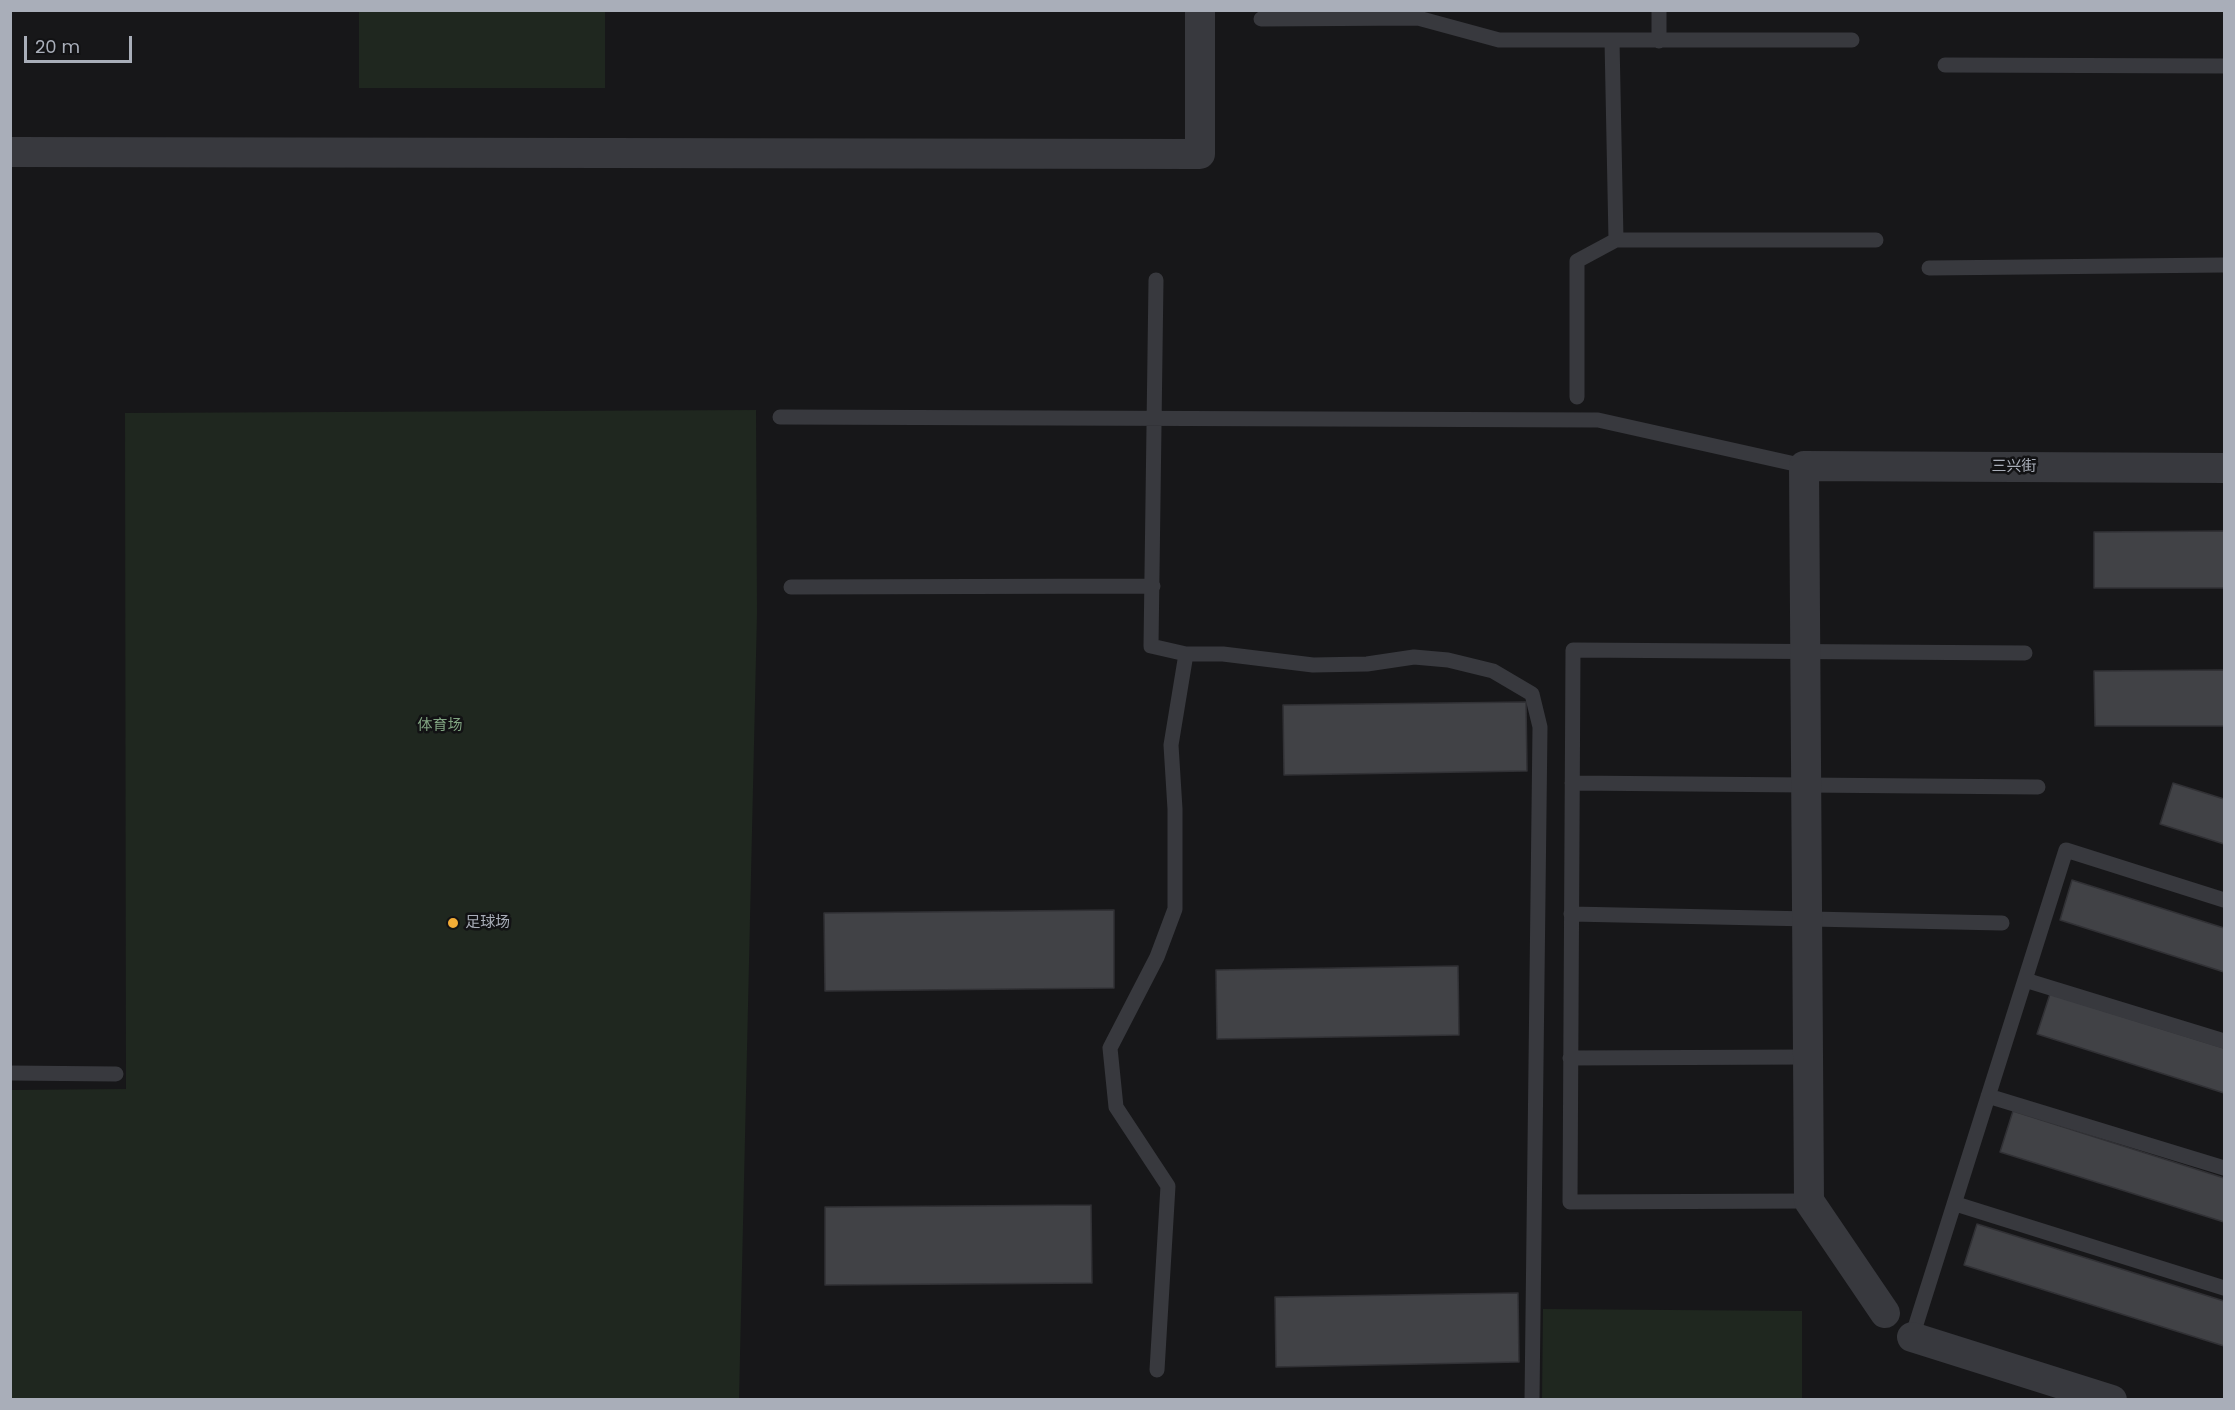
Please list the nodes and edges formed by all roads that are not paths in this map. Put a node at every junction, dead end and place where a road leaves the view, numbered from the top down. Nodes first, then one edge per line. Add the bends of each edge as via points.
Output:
1 (1200, 10) edge
2 (1659, 10) edge
3 (1418, 14) edge
4 (1261, 19) dead end
5 (1612, 40) junction
6 (1852, 40) dead end
7 (1659, 41) junction
8 (1945, 65) dead end
9 (2224, 66) edge
10 (10, 152) edge
11 (1616, 240) junction
12 (1876, 240) dead end
13 (2224, 265) edge
14 (1929, 268) dead end
15 (1156, 280) dead end
16 (1577, 397) dead end
17 (780, 417) dead end
18 (1155, 417) junction
19 (1804, 466) junction
20 (2224, 468) edge
21 (1153, 586) junction
22 (791, 587) dead end
23 (1805, 652) junction
24 (2025, 653) dead end
25 (1186, 654) junction
26 (1572, 783) junction
27 (1806, 785) junction
28 (2038, 787) dead end
29 (2224, 900) edge
30 (1571, 914) junction
31 (1807, 919) junction
32 (2002, 923) dead end
33 (2025, 980) junction
34 (2224, 1041) edge
35 (1808, 1057) junction
36 (1570, 1058) junction
37 (10, 1073) edge
38 (116, 1074) dead end
39 (1988, 1096) junction
40 (2224, 1168) edge
41 (1809, 1201) junction
42 (1956, 1204) junction
43 (2224, 1288) edge
44 (1885, 1313) dead end
45 (1912, 1337) joint
46 (1157, 1370) dead end
47 (1532, 1400) edge
48 (2112, 1400) edge

1 - 10 street via 1200,154
2 - 7 lane
3 - 4 lane
3 - 5 lane via 1499,40
5 - 7 lane
5 - 11 lane
6 - 7 lane
8 - 9 lane
11 - 12 lane
11 - 16 lane via 1577,261
13 - 14 lane
15 - 18 lane
17 - 18 lane
18 - 19 lane via 1598,420
18 - 21 lane
19 - 20 street, 三兴街
19 - 23 street
21 - 22 lane
21 - 25 lane via 1151,646
23 - 24 lane
23 - 26 lane via 1573,650
23 - 27 street
25 - 46 lane via 1171,745 1174,909 1157,957 1110,1048 1116,1107 1168,1186
25 - 47 lane via 1223,654 1312,665 1367,664 1414,657 1448,660 1493,671 1532,693 1540,727
26 - 27 lane
26 - 30 lane
27 - 28 lane
27 - 31 street
29 - 33 lane via 2066,850
30 - 31 lane
30 - 36 lane
31 - 32 lane
31 - 35 street
33 - 34 lane
33 - 39 lane
35 - 36 lane
35 - 41 street
36 - 41 lane via 1570,1202
37 - 38 lane
39 - 40 lane
39 - 42 lane
41 - 44 street
42 - 43 lane
42 - 45 lane
45 - 48 street

